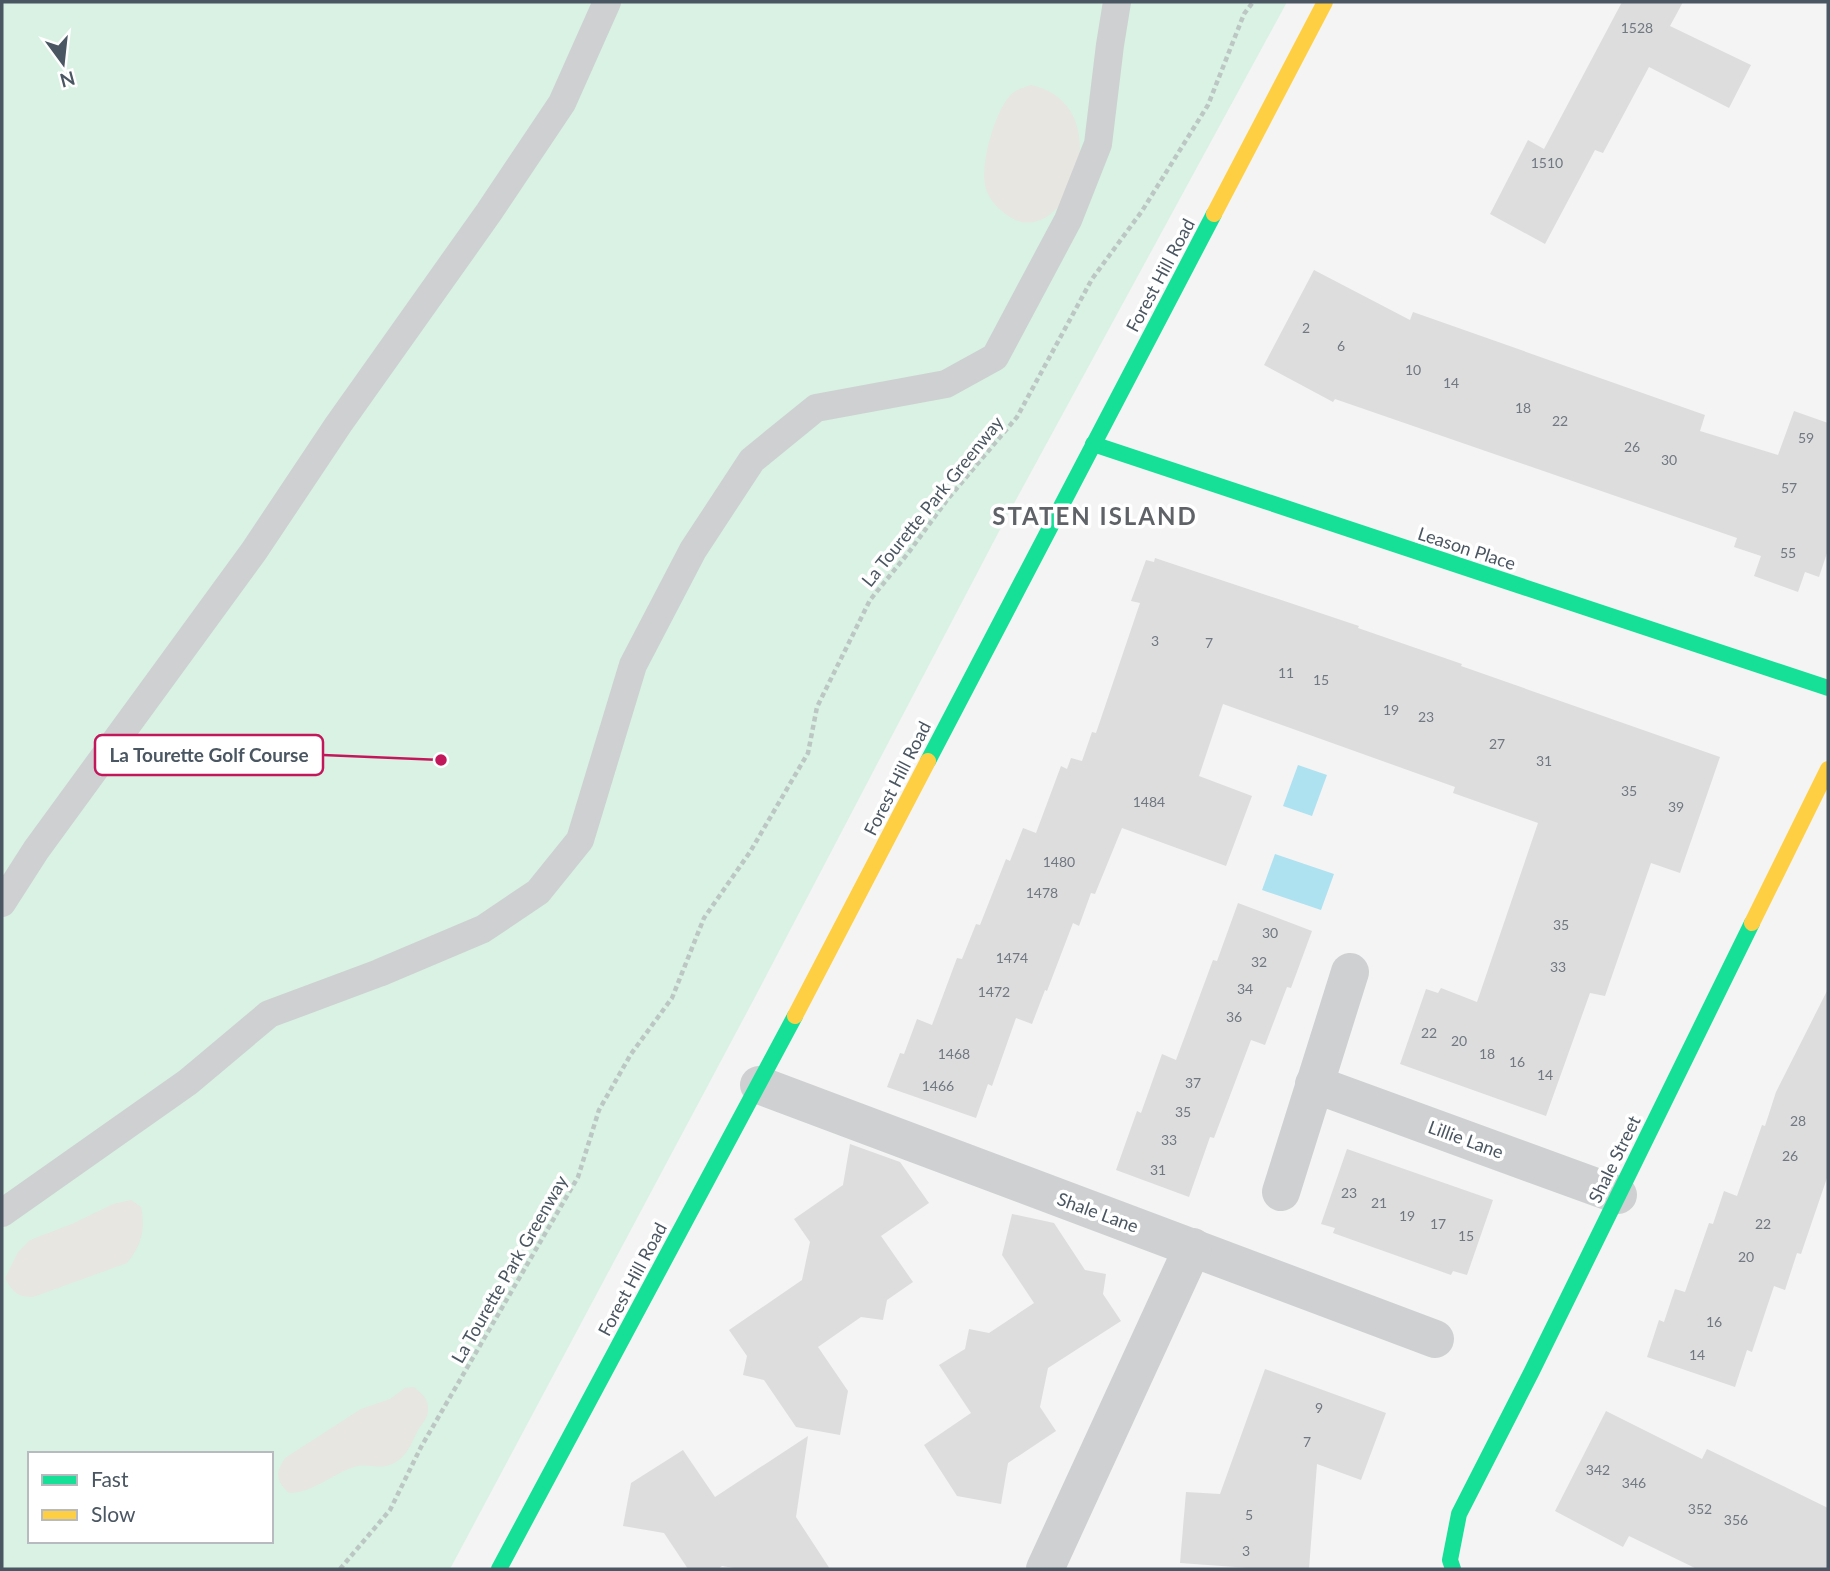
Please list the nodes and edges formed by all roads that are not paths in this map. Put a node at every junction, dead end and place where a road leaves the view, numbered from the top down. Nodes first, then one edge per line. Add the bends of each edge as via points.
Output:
1 (607, 2) edge
2 (1117, 2) edge
3 (1325, 2) edge
4 (1093, 444) junction
5 (1828, 688) edge
6 (1828, 769) edge
7 (2, 903) edge
8 (1350, 972) dead end
9 (1314, 1084) junction
10 (759, 1085) junction
11 (1280, 1192) dead end
12 (1618, 1195) junction
13 (2, 1213) edge
14 (1193, 1247) junction
15 (1436, 1339) dead end
16 (499, 1569) edge
17 (1045, 1569) edge
18 (1453, 1569) edge

1 - 7 lane via 562,103 254,551 36,849
2 - 13 lane via 1098,144 1068,220 995,357 946,384 816,408 752,460 693,550 633,665 580,840 538,892 483,929 269,1014 188,1082
3 - 4 street, Forest Hill Road
4 - 5 street, Leason Place
4 - 10 street, Forest Hill Road
6 - 12 street, Shale Street
8 - 9 street
9 - 11 street
9 - 12 street, Lillie Lane
10 - 14 street, Shale Lane
10 - 16 street, Forest Hill Road
12 - 18 street, Shale Street via 1459,1514 1450,1560
14 - 15 street, Shale Lane
14 - 17 street

